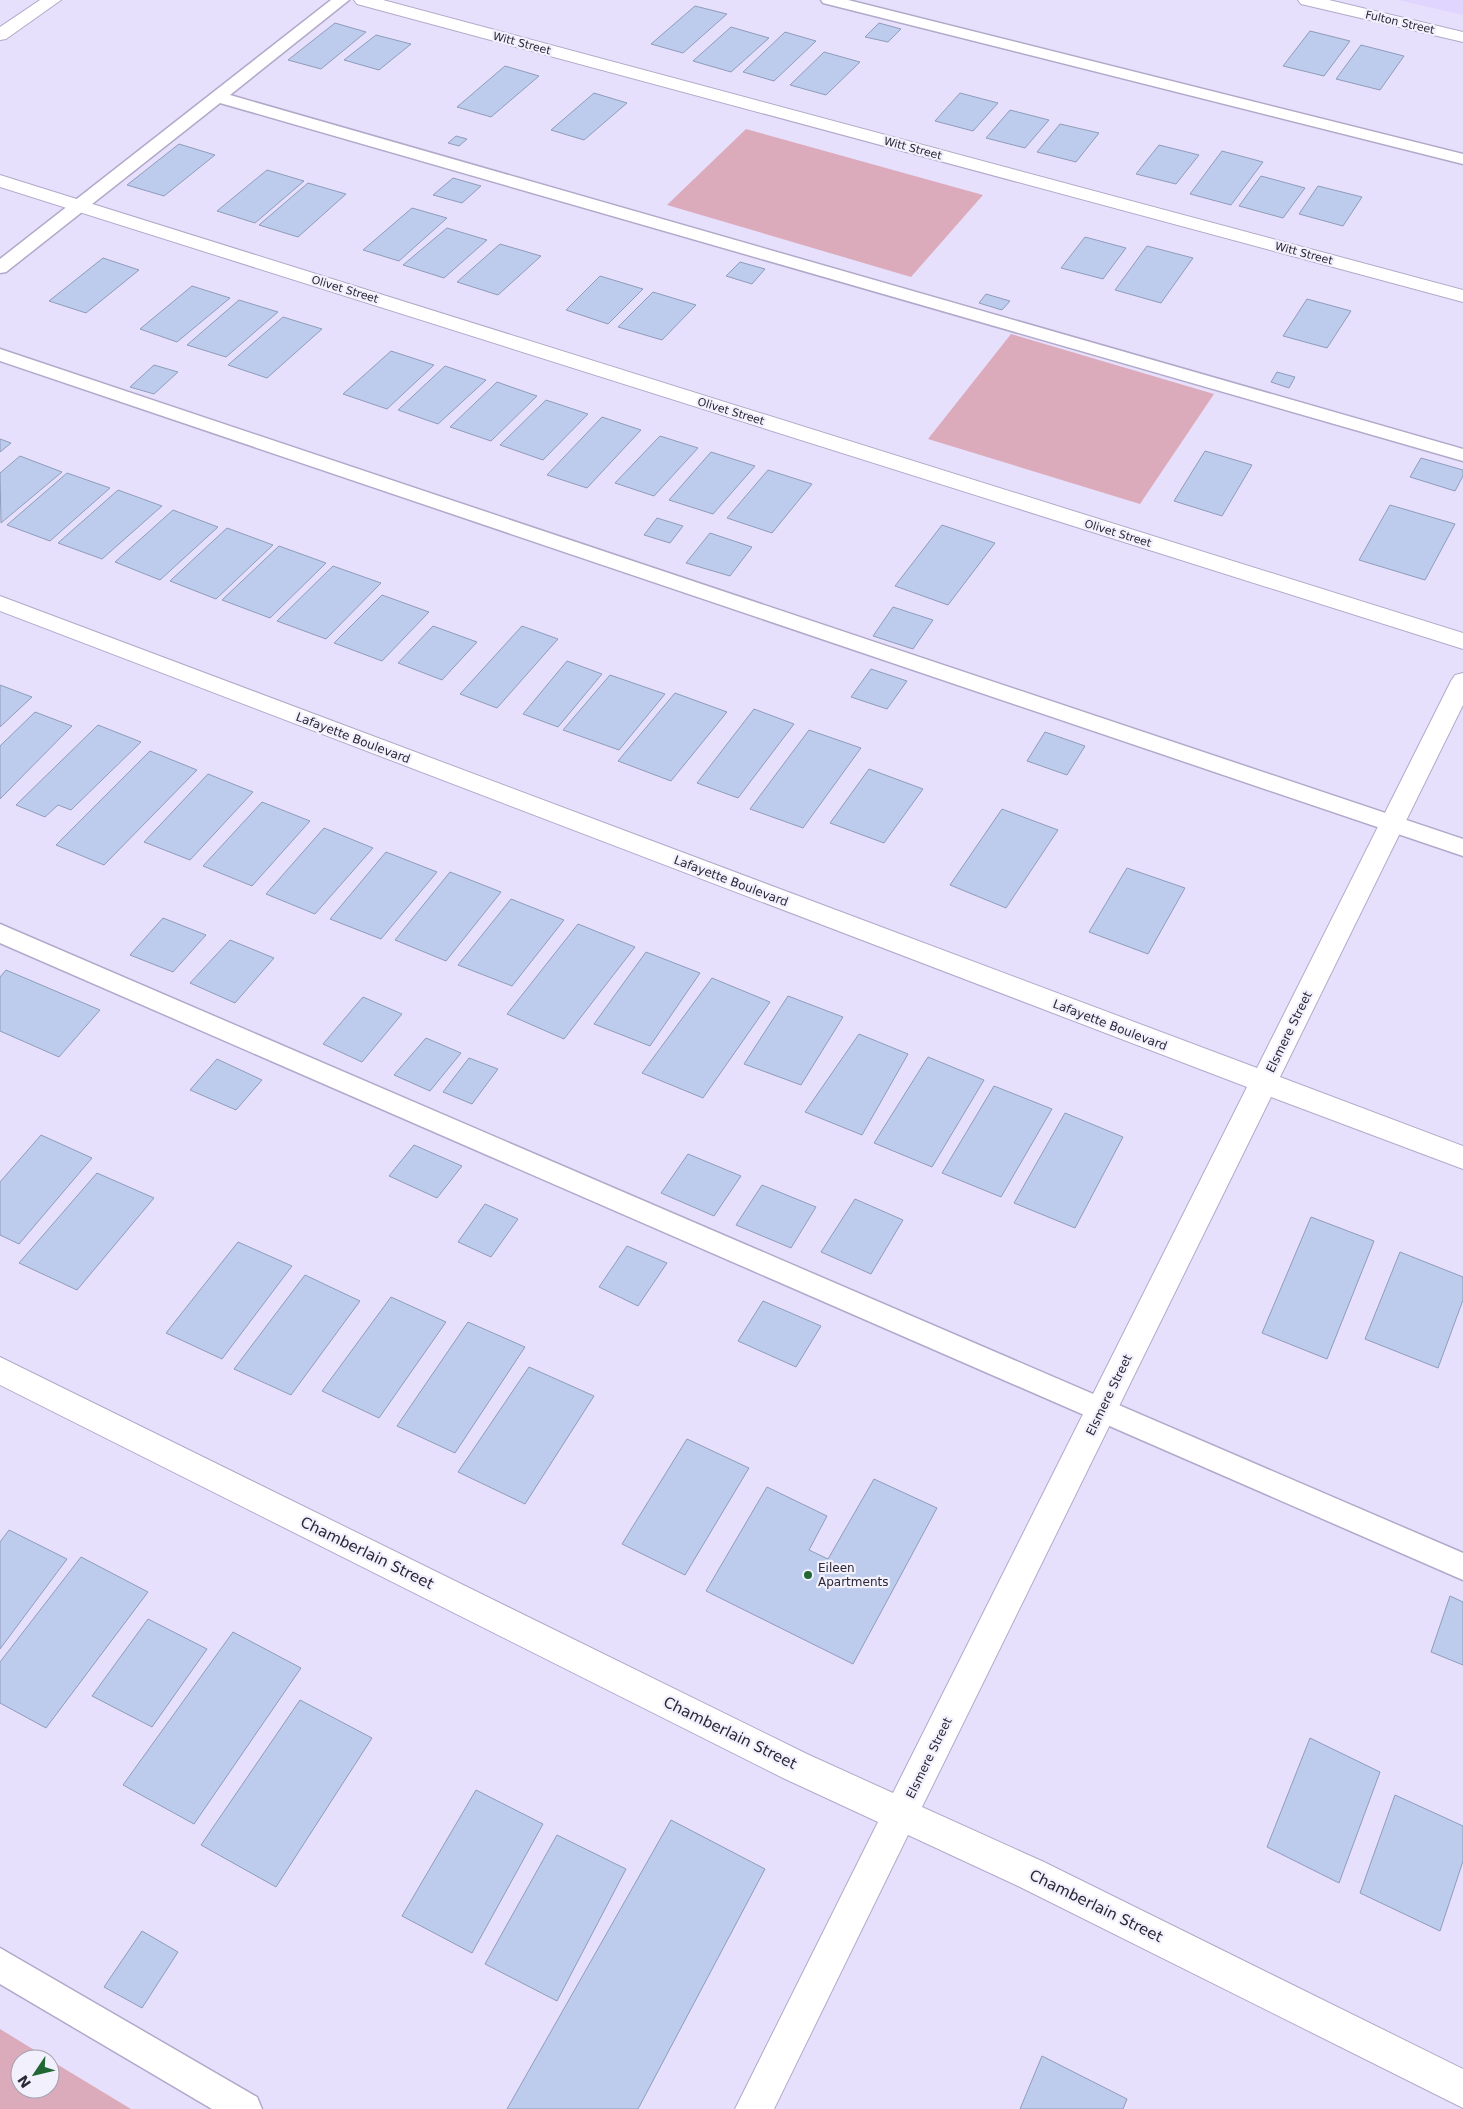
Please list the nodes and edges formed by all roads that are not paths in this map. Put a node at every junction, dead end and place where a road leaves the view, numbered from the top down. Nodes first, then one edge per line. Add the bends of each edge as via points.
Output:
1 (52, 0) edge
2 (341, 0) edge
3 (363, 0) edge
4 (829, 0) edge
5 (1307, 0) edge
6 (0, 35) edge
7 (1463, 37) edge
8 (218, 97) junction
9 (1463, 159) edge
10 (0, 181) edge
11 (80, 206) junction
12 (0, 268) edge
13 (1463, 296) edge
14 (0, 356) edge
15 (1463, 455) edge
16 (0, 603) edge
17 (1463, 641) edge
18 (1463, 681) edge
19 (1392, 824) junction
20 (1463, 848) edge
21 (0, 933) edge
22 (1264, 1083) junction
23 (1463, 1158) edge
24 (0, 1370) edge
25 (1101, 1411) junction
26 (1463, 1567) edge
27 (901, 1814) junction
28 (0, 1966) edge
29 (1463, 2089) edge
30 (245, 2109) edge
31 (754, 2109) edge

1 - 6 street
2 - 8 lane
3 - 13 street, Witt Street
4 - 9 lane
5 - 7 street, Fulton Street
8 - 11 lane
8 - 15 lane
10 - 11 street, Olivet Street
11 - 12 lane
11 - 17 street, Olivet Street
14 - 19 lane
16 - 22 street, Lafayette Boulevard
18 - 19 street, Elsmere Street
19 - 20 lane
19 - 22 street, Elsmere Street
21 - 25 lane
22 - 23 street, Lafayette Boulevard
22 - 25 street, Elsmere Street
24 - 27 street, Chamberlain Street via 795,1766
25 - 26 lane
25 - 27 street, Elsmere Street
27 - 29 street, Chamberlain Street via 1031,1874
27 - 31 street, Elsmere Street
28 - 30 lane

